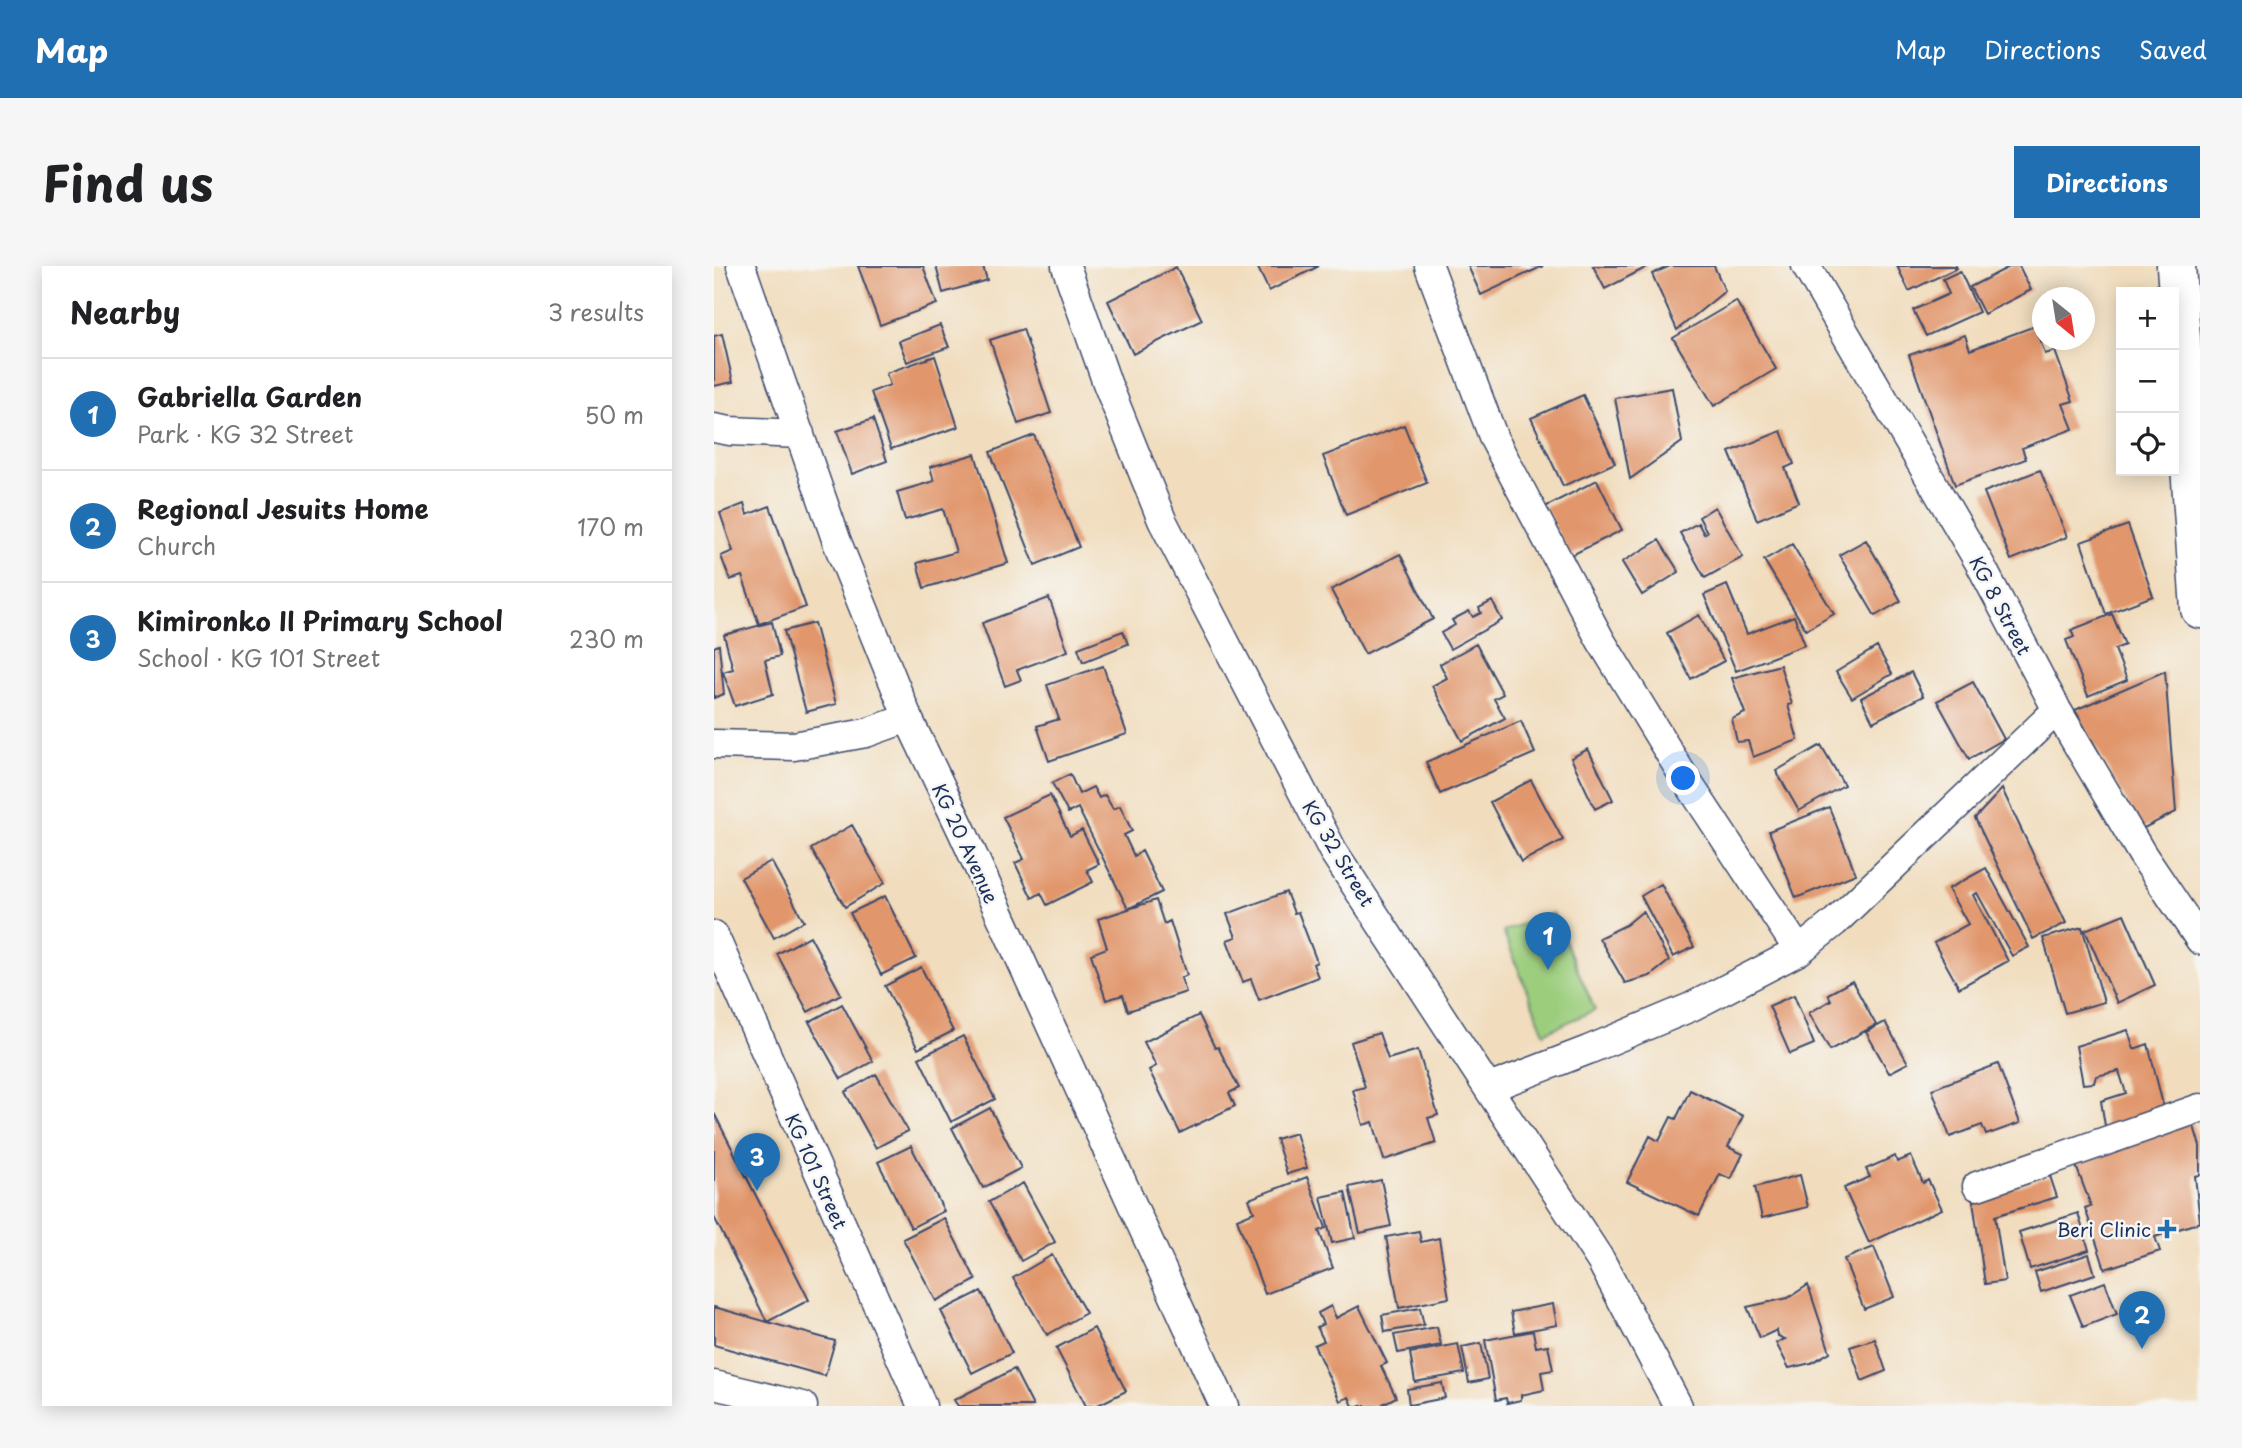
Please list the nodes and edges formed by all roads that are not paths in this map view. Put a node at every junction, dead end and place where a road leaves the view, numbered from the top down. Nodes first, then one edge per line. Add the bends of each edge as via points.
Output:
1 (741, 266) edge
2 (1066, 266) edge
3 (1429, 266) edge
4 (1806, 266) edge
5 (2176, 266) edge
6 (714, 428) edge
7 (800, 434) junction
8 (2200, 609) edge
9 (2057, 710) junction
10 (908, 718) junction
11 (714, 744) edge
12 (714, 935) edge
13 (2200, 940) edge
14 (1799, 951) junction
15 (1489, 1088) junction
16 (2200, 1108) edge
17 (1978, 1185) dead end
18 (714, 1385) edge
19 (803, 1406) edge
20 (922, 1406) edge
21 (1224, 1406) edge
22 (1678, 1406) edge

1 - 7 street, KG 20 Avenue
2 - 15 street, KG 32 Street via 1162,520 1333,851
3 - 14 street via 1494,439 1601,641
4 - 9 street, KG 8 Street via 1979,564
5 - 8 main road
6 - 7 street
7 - 10 street, KG 20 Avenue via 837,542
9 - 13 street, KG 8 Street via 2142,854
9 - 14 street via 1836,922
10 - 11 street via 866,733 794,746
10 - 21 street, KG 20 Avenue
12 - 20 street, KG 101 Street
14 - 15 street via 1691,1007
15 - 22 street, KG 32 Street via 1601,1261
16 - 17 street
18 - 19 street

